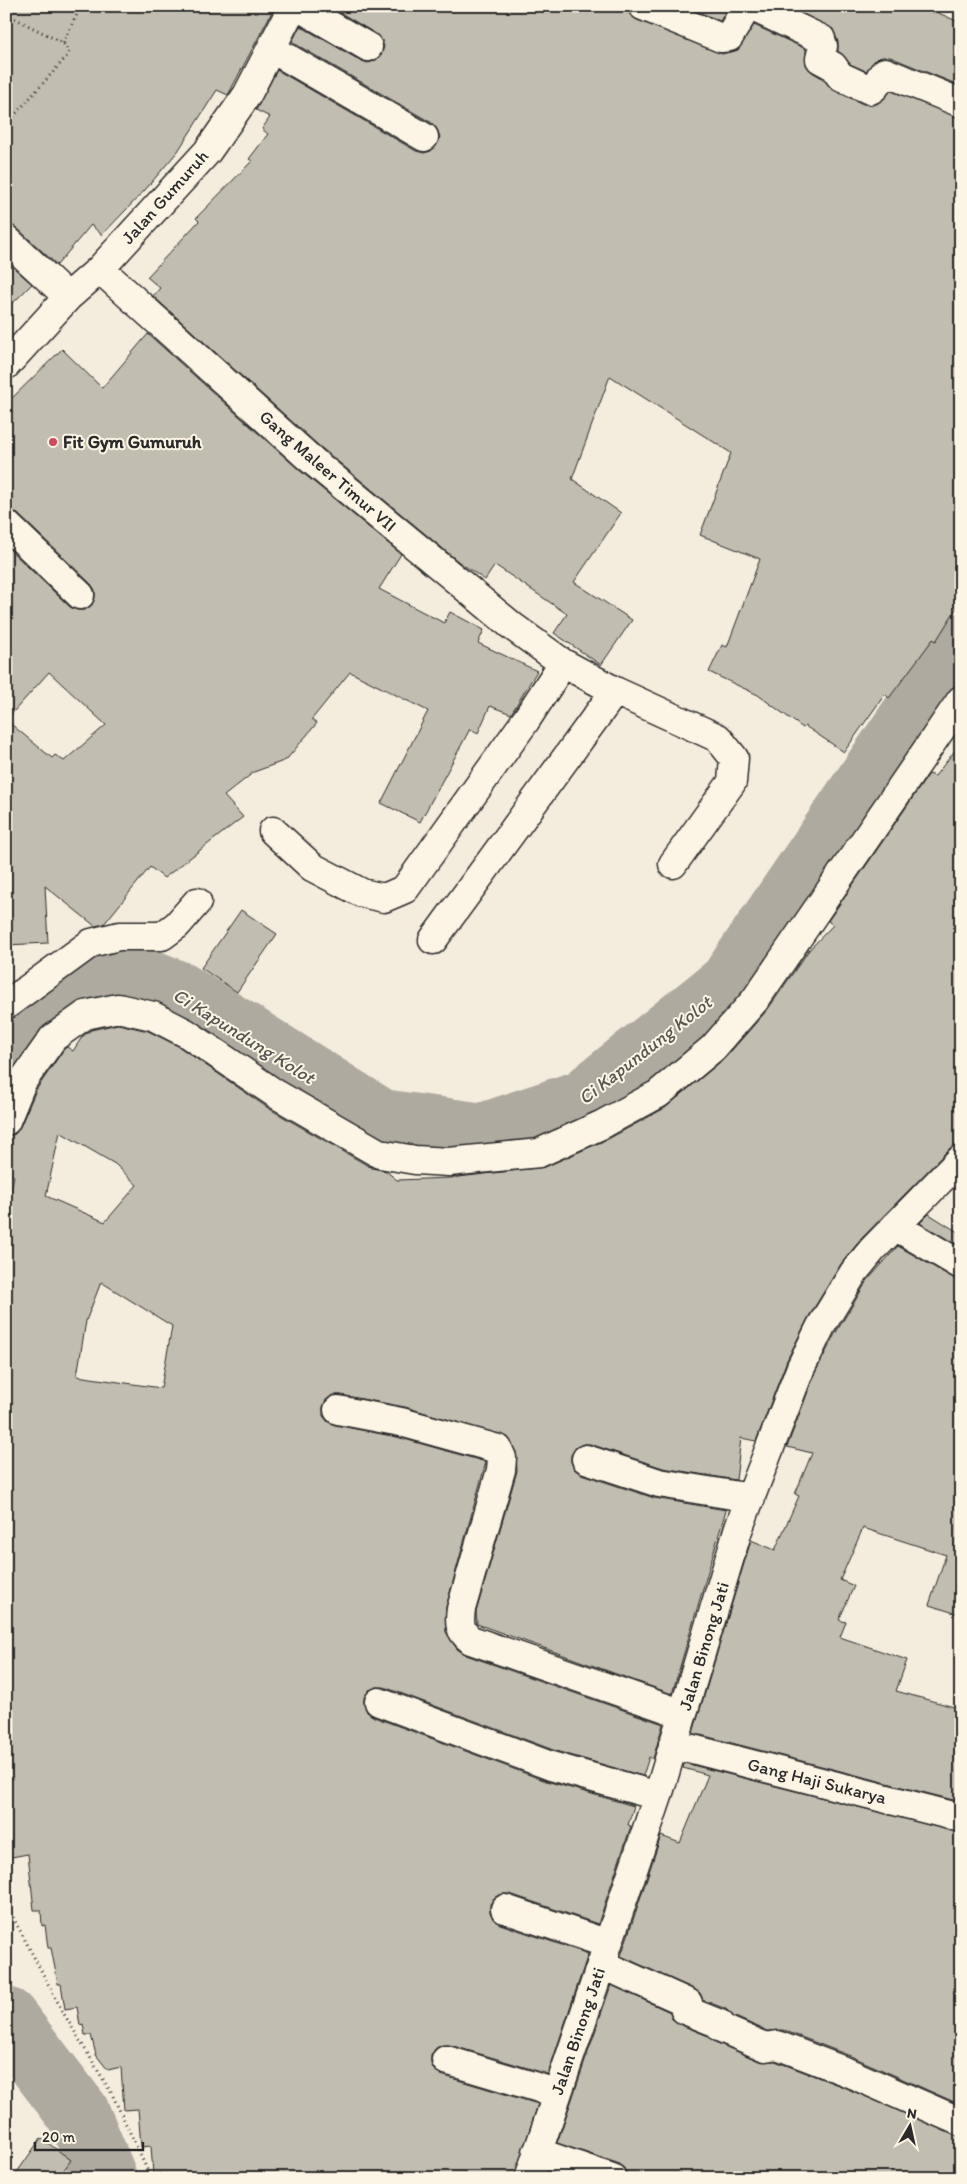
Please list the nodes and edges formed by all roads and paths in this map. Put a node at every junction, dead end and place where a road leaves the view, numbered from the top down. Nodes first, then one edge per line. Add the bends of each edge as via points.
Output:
1 (81, 6) edge
2 (293, 6) edge
3 (297, 6) edge
4 (644, 6) edge
5 (6, 14) edge
6 (63, 44) junction
7 (368, 47) dead end
8 (272, 49) junction
9 (961, 103) edge
10 (6, 125) edge
11 (424, 137) dead end
12 (6, 239) edge
13 (100, 269) junction
14 (68, 296) junction
15 (6, 365) edge
16 (6, 524) edge
17 (80, 595) dead end
18 (563, 663) junction
19 (616, 691) junction
20 (961, 700) edge
21 (273, 831) dead end
22 (673, 864) dead end
23 (197, 902) dead end
24 (433, 940) dead end
25 (6, 1005) edge
26 (6, 1121) edge
27 (961, 1159) edge
28 (894, 1226) junction
29 (961, 1265) edge
30 (338, 1410) dead end
31 (586, 1459) dead end
32 (750, 1498) junction
33 (379, 1702) dead end
34 (684, 1714) junction
35 (673, 1744) junction
36 (658, 1796) junction
37 (961, 1818) edge
38 (6, 1904) edge
39 (505, 1910) dead end
40 (604, 1954) junction
41 (446, 2060) dead end
42 (556, 2093) junction
43 (961, 2122) edge
44 (537, 2152) junction
45 (151, 2178) edge
46 (529, 2178) edge
47 (612, 2178) edge

1 - 6 path
2 - 8 street, Jalan Gumuruh
3 - 7 street
4 - 9 street via 721,38 732,34 748,7 761,9 821,39 820,59 833,66 840,76 870,90 876,88 885,72
5 - 6 path
6 - 10 path via 68,55
8 - 11 street
8 - 13 street, Jalan Gumuruh via 246,95 207,152
12 - 14 street
13 - 14 street, Jalan Gumuruh
13 - 18 street, Gang Maleer Timur VII via 308,456 512,626
14 - 15 street, Jalan Gumuruh
16 - 17 street
18 - 19 street, Gang Maleer Timur VII
18 - 21 street via 405,889 384,898 362,893 312,867
19 - 22 street, Gang Maleer Timur VII via 718,738 734,758 732,782
19 - 24 street
20 - 26 street via 755,1000 713,1048 658,1094 539,1153 449,1162 380,1154 276,1094 186,1033 153,1016 118,1008 85,1015 53,1038 22,1082
23 - 25 street via 177,925 162,936 119,936 91,943
27 - 28 street, Jalan Binong Jati
28 - 29 street
28 - 32 street, Jalan Binong Jati via 854,1272 821,1326 801,1366
30 - 34 street via 401,1422 498,1450 502,1458 500,1470 460,1609 462,1634 471,1640
31 - 32 street via 659,1483
32 - 34 street, Jalan Binong Jati
33 - 36 street via 551,1766
34 - 35 street, Jalan Binong Jati
35 - 36 street, Jalan Binong Jati
35 - 37 street, Gang Haji Sukarya
36 - 40 street, Jalan Binong Jati
38 - 45 path via 64,2014 112,2094
39 - 40 street
40 - 42 street, Jalan Binong Jati
40 - 43 street via 688,2003 685,2010 720,2024 721,2028 764,2047 777,2045 847,2072
41 - 42 street
42 - 44 street, Jalan Binong Jati
44 - 46 street, Jalan Binong Jati
44 - 47 street

